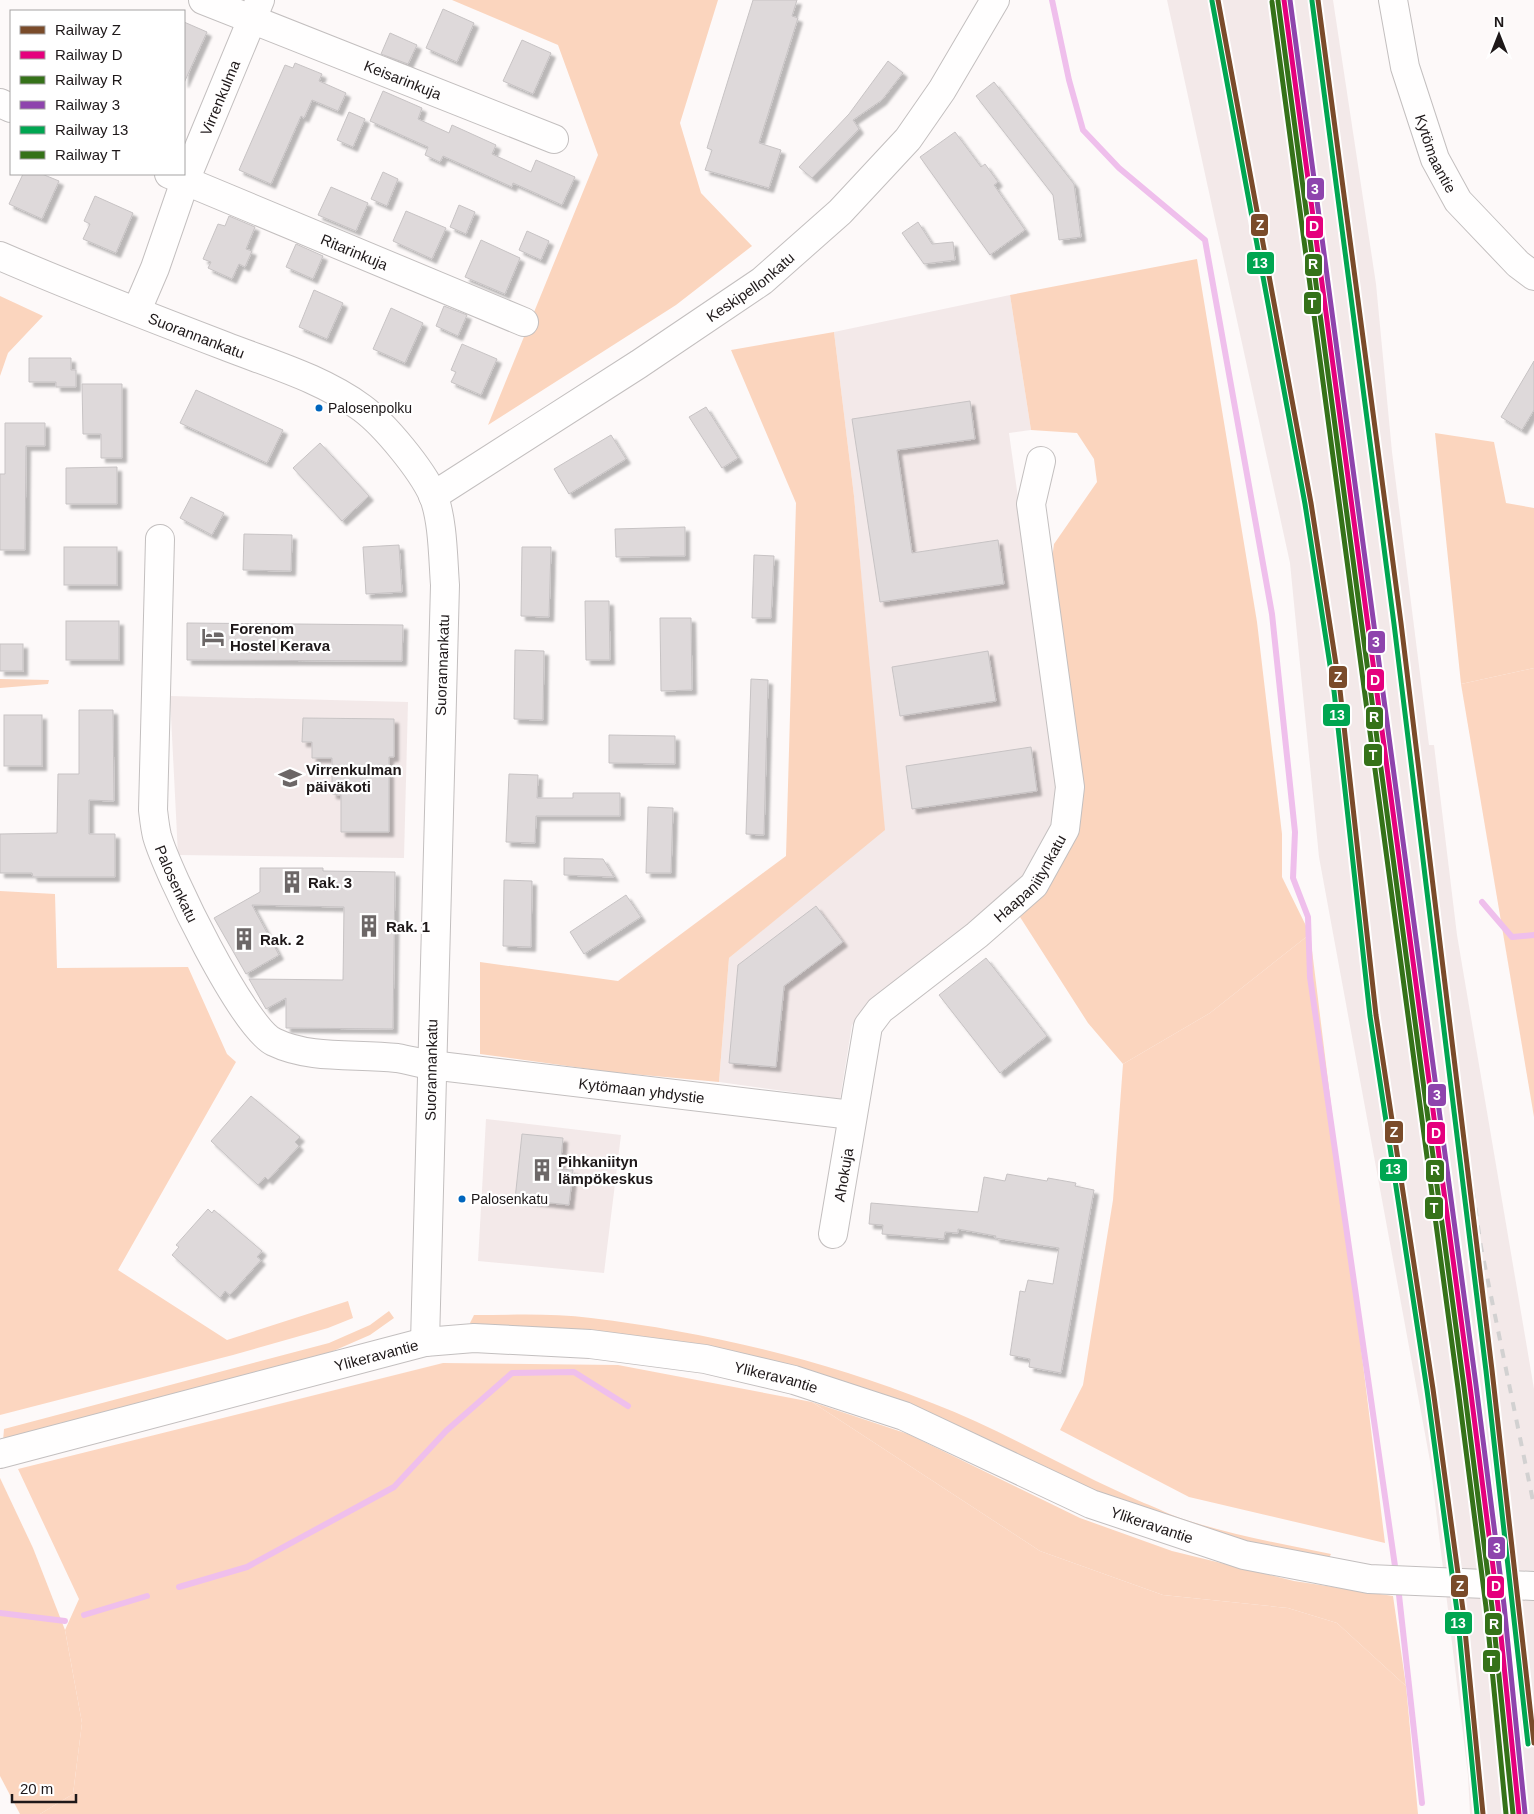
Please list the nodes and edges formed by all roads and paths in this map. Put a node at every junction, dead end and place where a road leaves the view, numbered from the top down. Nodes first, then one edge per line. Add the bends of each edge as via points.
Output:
1 (202, 0) edge
2 (995, 0) edge
3 (1393, 0) edge
4 (256, 10) edge
5 (554, 139) dead end
6 (185, 161) edge
7 (177, 178) edge
8 (0, 256) edge
9 (1534, 276) edge
10 (138, 310) junction
11 (524, 322) dead end
12 (1041, 461) dead end
13 (433, 496) junction
14 (160, 539) dead end
15 (431, 1065) junction
16 (852, 1114) junction
17 (833, 1234) dead end
18 (425, 1342) junction
19 (0, 1454) edge
20 (1534, 1586) edge

1 - 4 street, Keisarinkuja
2 - 13 street, Keskipellonkatu via 942,90 908,139 833,218 762,281
3 - 9 street, Kytömaantie via 1405,67 1435,159 1458,201 1518,264
4 - 5 street, Keisarinkuja
4 - 6 street, Virrenkulma
7 - 10 street, Virrenkulma via 155,268
7 - 11 street, Ritarinkuja
8 - 10 street, Suorannankatu
10 - 13 street, Suorannankatu via 320,383 363,408 399,443
12 - 16 street, Haapaniitynkatu via 1031,504 1070,787 1065,829 1034,885 977,935 880,1010 868,1026
13 - 15 street, Suorannankatu via 441,536 444,585
14 - 15 street, Palosenkatu via 153,810 157,836 194,920 237,1001 253,1024 272,1042 303,1052 398,1058
15 - 16 street, Kytömaan yhdystie
15 - 18 street, Suorannankatu
16 - 17 street, Ahokuja
18 - 19 street, Ylikeravantie
18 - 20 street, Ylikeravantie via 474,1338 590,1344 705,1359 794,1380 904,1416 1090,1504 1244,1555 1370,1579

